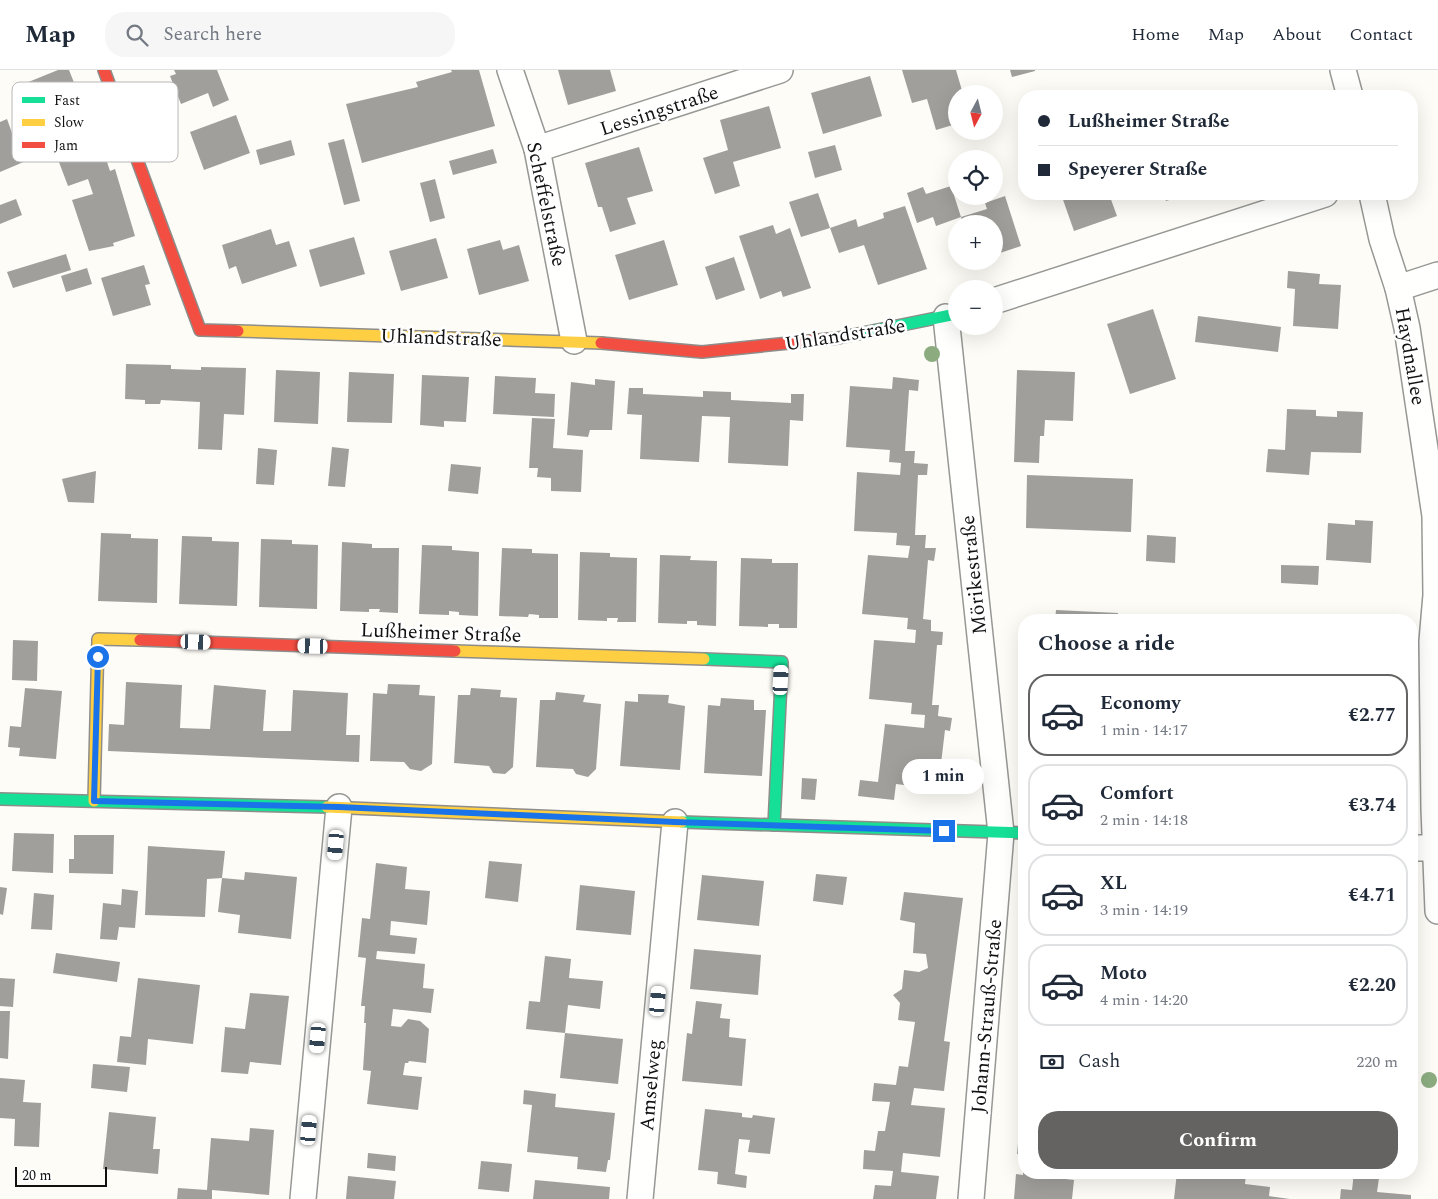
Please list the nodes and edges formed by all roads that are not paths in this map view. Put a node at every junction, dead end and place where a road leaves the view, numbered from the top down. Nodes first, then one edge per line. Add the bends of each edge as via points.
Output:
1 (104, 70) edge
2 (510, 70) edge
3 (780, 70) edge
4 (1344, 70) edge
5 (108, 82) edge
6 (1349, 90) edge
7 (537, 149) junction
8 (138, 162) edge
9 (1306, 200) edge
10 (1373, 200) edge
11 (1438, 274) edge
12 (1398, 288) junction
13 (1003, 298) edge
14 (948, 316) edge
15 (953, 335) edge
16 (574, 341) junction
17 (1437, 595) edge
18 (0, 799) edge
19 (94, 801) junction
20 (339, 807) junction
21 (675, 822) junction
22 (774, 825) junction
23 (1012, 833) edge
24 (1428, 848) edge
25 (1438, 911) edge
26 (303, 1199) edge
27 (640, 1199) edge
28 (971, 1199) edge

1 - 5 street, Uhlandstraße
2 - 7 street, Scheffelstraße
3 - 7 street, Lessingstraße
4 - 6 street
7 - 16 street, Scheffelstraße
8 - 16 street, Uhlandstraße via 200,330
9 - 13 street
10 - 12 street, Haydnallee
11 - 12 street
12 - 17 street, Haydnallee via 1414,366 1435,516
14 - 16 street, Uhlandstraße via 830,340 702,352
15 - 23 street, Mörikestraße
17 - 24 street, Haydnallee via 1432,641
18 - 19 street
19 - 20 street
19 - 22 street, Lußheimer Straße via 98,639 782,662
20 - 21 street
20 - 26 street
21 - 22 street
21 - 27 street, Amselweg
22 - 23 street
23 - 28 street, Johann-Strauß-Straße
24 - 25 street, Haydnallee

